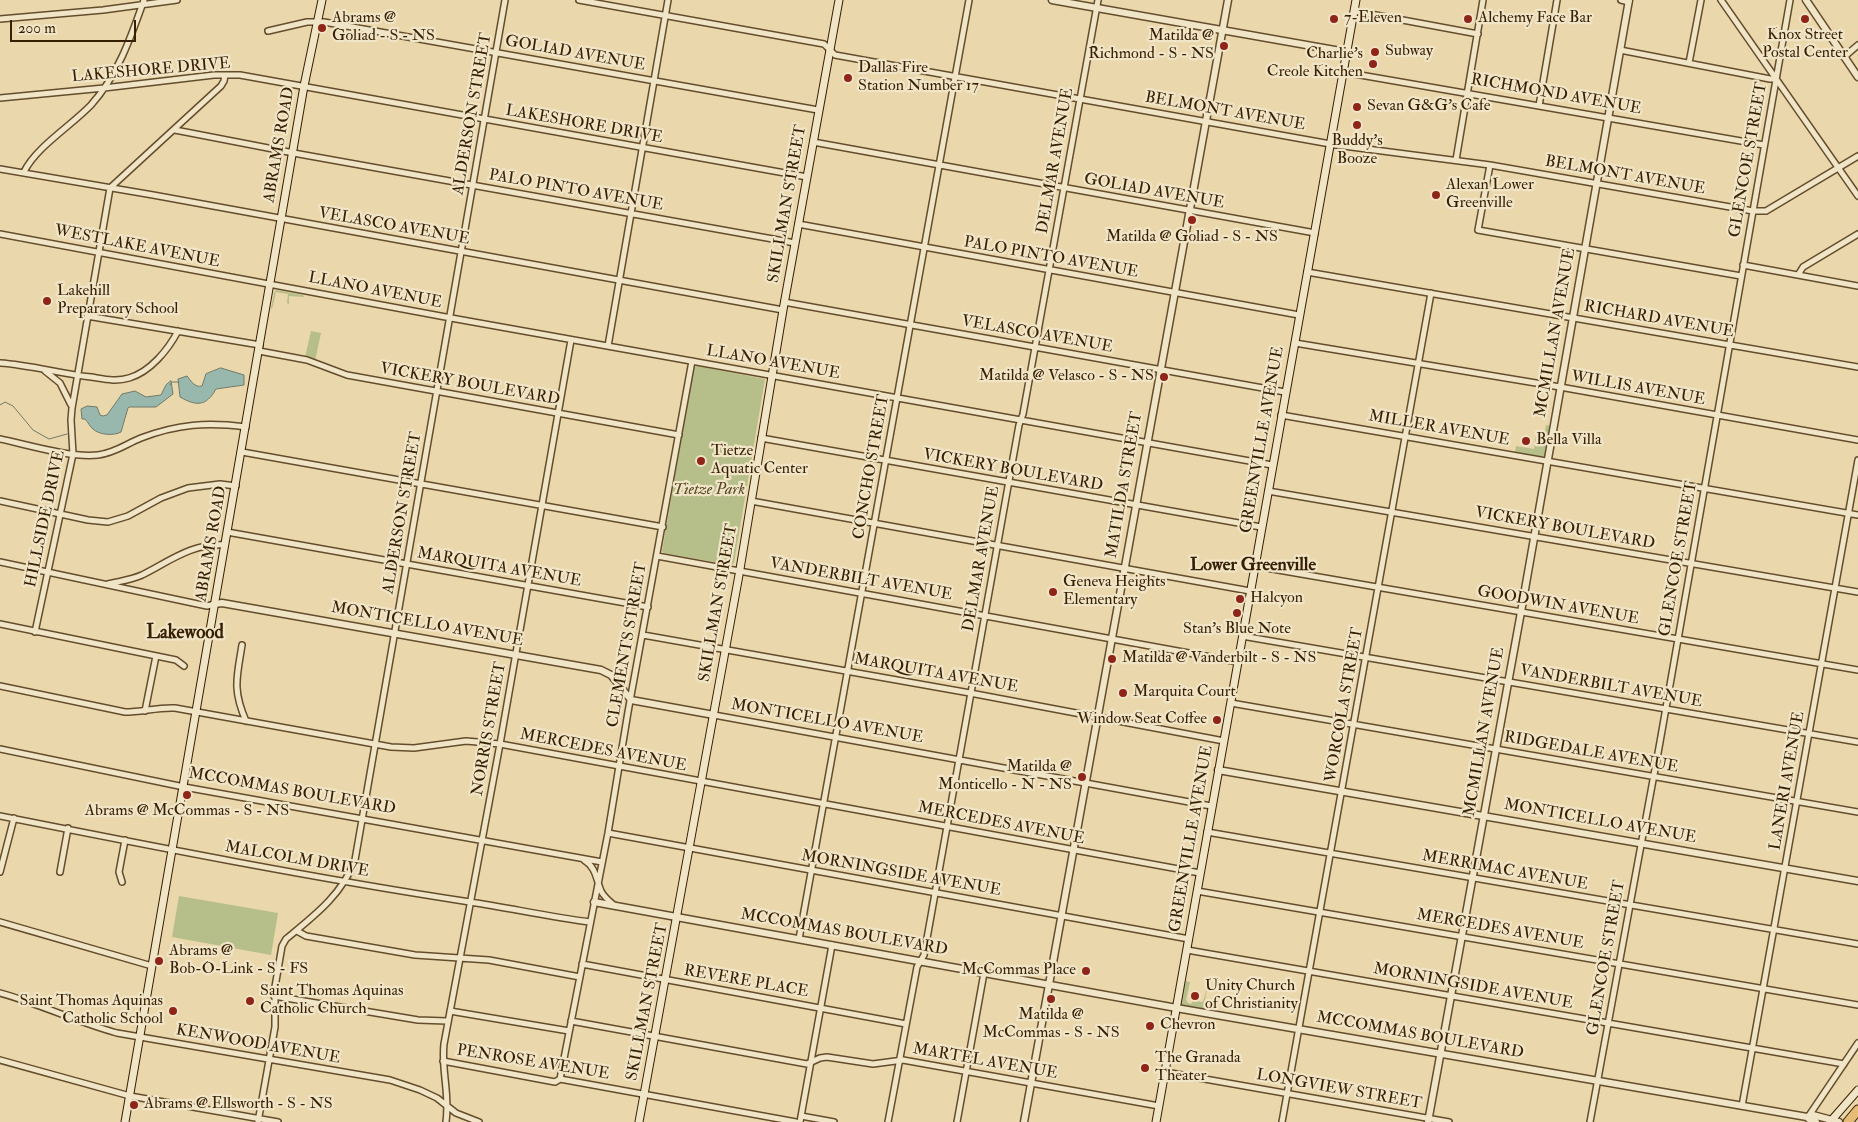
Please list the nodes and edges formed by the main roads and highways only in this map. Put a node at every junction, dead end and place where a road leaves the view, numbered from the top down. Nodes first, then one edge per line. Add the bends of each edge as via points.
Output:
1 (322, 0) edge
2 (839, 0) edge
3 (1356, 0) edge
4 (1858, 1090) edge
5 (1858, 1110) edge
6 (1835, 1121) edge
7 (126, 1122) edge
8 (639, 1122) edge
9 (1156, 1122) edge
10 (1848, 1122) edge

1 - 7 main road, ABRAMS ROAD via 304,86
2 - 8 main road, SKILLMAN STREET via 714,716
3 - 9 main road, GREENVILLE AVENUE
4 - 6 main road
5 - 10 highway

